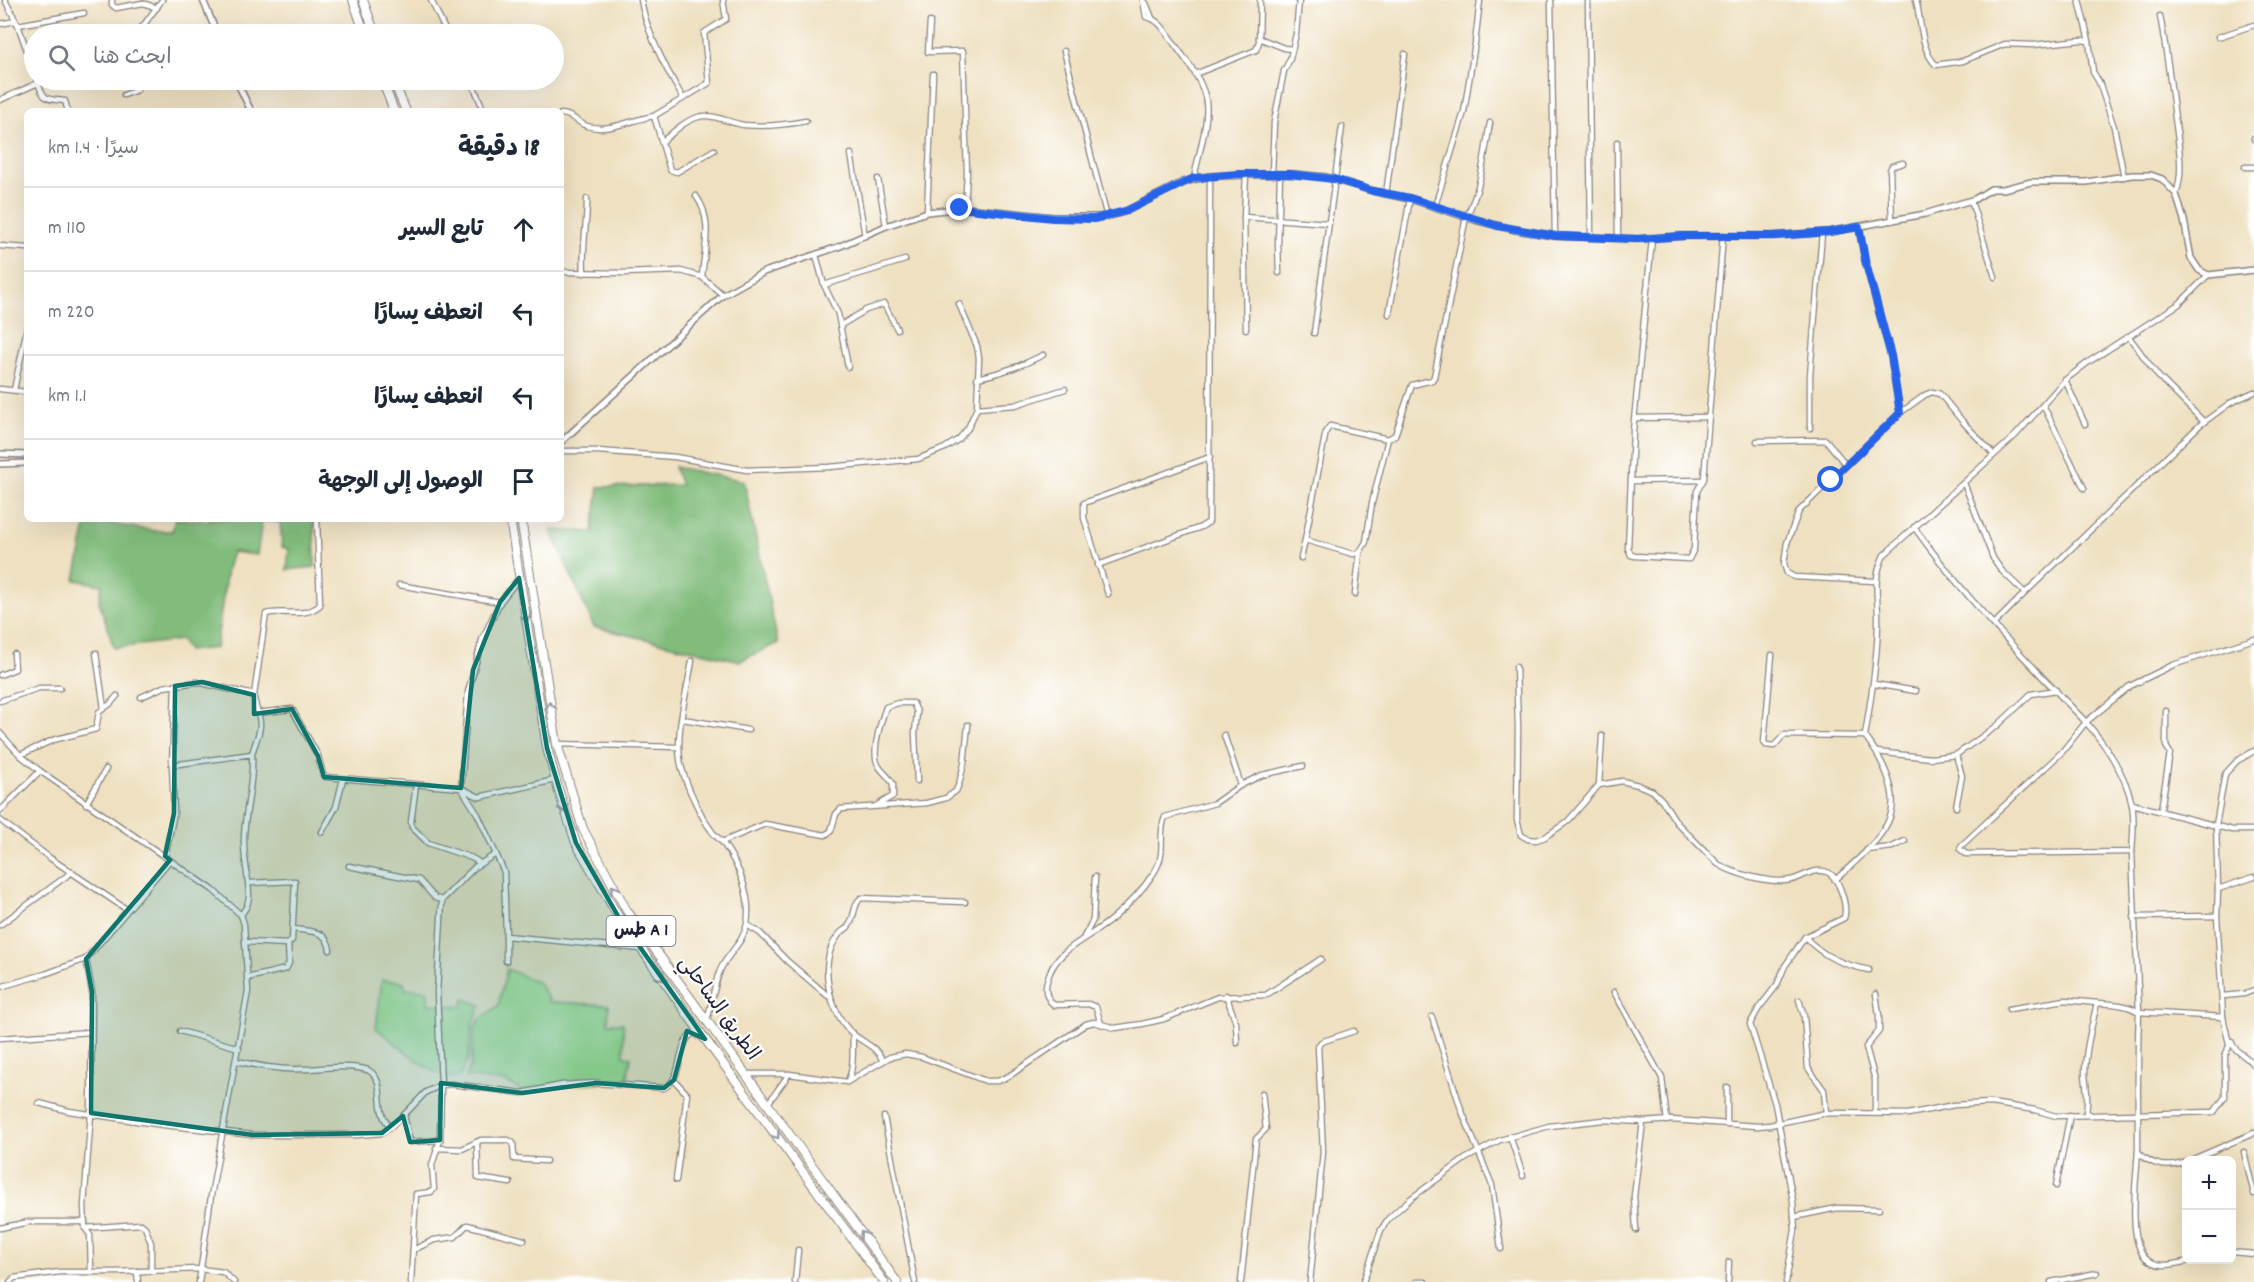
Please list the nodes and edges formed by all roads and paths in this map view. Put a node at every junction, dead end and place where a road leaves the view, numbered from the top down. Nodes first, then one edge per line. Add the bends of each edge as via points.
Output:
1 (5, 0) edge
2 (112, 0) edge
3 (162, 0) edge
4 (203, 0) edge
5 (353, 0) edge
6 (363, 0) edge
7 (431, 0) edge
8 (641, 0) edge
9 (723, 0) edge
10 (1144, 0) edge
11 (1260, 0) edge
12 (1299, 0) edge
13 (1480, 0) edge
14 (1551, 0) edge
15 (1588, 0) edge
16 (1916, 0) edge
17 (2079, 0) edge
18 (157, 8) junction
19 (84, 13) dead end
20 (2160, 16) dead end
21 (930, 22) dead end
22 (17, 23) junction
23 (0, 24) edge
24 (145, 24) edge
25 (213, 24) edge
26 (361, 24) edge
27 (371, 24) edge
28 (442, 24) edge
29 (2254, 25) edge
30 (2218, 37) dead end
31 (1259, 38) junction
32 (2089, 41) junction
33 (24, 43) edge
34 (1292, 50) junction
35 (1064, 51) dead end
36 (1405, 54) dead end
37 (933, 74) dead end
38 (1195, 74) junction
39 (24, 88) edge
40 (44, 90) edge
41 (137, 90) edge
42 (241, 90) edge
43 (386, 90) edge
44 (397, 90) edge
45 (475, 90) edge
46 (124, 95) dead end
47 (683, 98) junction
48 (0, 100) edge
49 (67, 108) edge
50 (250, 108) edge
51 (393, 108) edge
52 (405, 108) edge
53 (483, 108) edge
54 (564, 114) edge
55 (654, 116) junction
56 (806, 121) dead end
57 (1490, 123) dead end
58 (1342, 127) dead end
59 (663, 141) junction
60 (1617, 142) dead end
61 (714, 150) dead end
62 (851, 154) dead end
63 (1903, 163) dead end
64 (2245, 167) dead end
65 (2254, 167) edge
66 (1246, 174) junction
67 (1272, 174) junction
68 (1280, 174) junction
69 (1210, 176) junction
70 (2124, 177) junction
71 (1194, 178) junction
72 (878, 179) dead end
73 (1334, 179) junction
74 (1386, 194) junction
75 (2175, 194) junction
76 (696, 196) dead end
77 (1410, 198) junction
78 (587, 199) dead end
79 (1971, 201) junction
80 (1435, 206) junction
81 (965, 208) junction
82 (927, 212) junction
83 (1107, 217) junction
84 (1244, 217) junction
85 (1466, 217) junction
86 (1279, 220) junction
87 (1892, 221) junction
88 (1328, 222) junction
89 (886, 226) junction
90 (1859, 227) junction
91 (1822, 233) junction
92 (865, 236) junction
93 (1556, 236) junction
94 (1723, 236) junction
95 (1591, 237) junction
96 (1618, 238) junction
97 (1652, 239) junction
98 (0, 246) edge
99 (24, 248) edge
100 (816, 255) junction
101 (905, 260) dead end
102 (2254, 270) edge
103 (564, 272) edge
104 (584, 273) junction
105 (1279, 273) dead end
106 (2208, 275) junction
107 (702, 276) junction
108 (1995, 277) dead end
109 (824, 285) junction
110 (723, 295) junction
111 (959, 304) dead end
112 (1389, 314) dead end
113 (841, 325) junction
114 (1246, 328) dead end
115 (897, 329) dead end
116 (1314, 333) dead end
117 (2129, 337) junction
118 (24, 342) edge
119 (1043, 355) dead end
120 (848, 367) dead end
121 (977, 378) junction
122 (2065, 380) junction
123 (0, 389) edge
124 (1065, 389) dead end
125 (14, 390) junction
126 (24, 392) edge
127 (2254, 392) edge
128 (2043, 405) junction
129 (977, 408) junction
130 (1900, 413) junction
131 (1709, 417) junction
132 (1635, 418) junction
133 (2204, 422) junction
134 (2085, 424) dead end
135 (1810, 428) dead end
136 (564, 438) edge
137 (1388, 439) junction
138 (1757, 441) dead end
139 (564, 452) edge
140 (0, 454) edge
141 (24, 455) edge
142 (1994, 455) junction
143 (1210, 456) junction
144 (24, 463) edge
145 (0, 464) edge
146 (1846, 465) junction
147 (1703, 480) junction
148 (1631, 481) junction
149 (1964, 483) junction
150 (2084, 488) dead end
151 (316, 522) edge
152 (510, 522) edge
153 (521, 522) edge
154 (1914, 527) junction
155 (1305, 540) junction
156 (1359, 552) junction
157 (1300, 558) dead end
158 (1098, 565) junction
159 (519, 578) junction
160 (1875, 581) junction
161 (399, 585) dead end
162 (2025, 593) junction
163 (1108, 594) dead end
164 (1356, 594) dead end
165 (500, 602) junction
166 (1994, 624) junction
167 (2254, 639) edge
168 (96, 653) dead end
169 (14, 654) dead end
170 (1772, 655) dead end
171 (692, 661) dead end
172 (1516, 668) dead end
173 (0, 675) edge
174 (1874, 684) junction
175 (175, 686) junction
176 (60, 688) dead end
177 (2056, 690) junction
178 (1916, 691) dead end
179 (254, 695) junction
180 (117, 696) dead end
181 (141, 697) dead end
182 (0, 701) edge
183 (104, 708) junction
184 (2166, 711) dead end
185 (258, 713) junction
186 (682, 719) junction
187 (2086, 722) junction
188 (968, 725) dead end
189 (748, 730) dead end
190 (0, 734) edge
191 (1224, 735) dead end
192 (1602, 736) dead end
193 (1865, 736) junction
194 (557, 744) junction
195 (678, 747) junction
196 (2254, 751) edge
197 (1877, 753) junction
198 (20, 754) junction
199 (252, 754) junction
200 (1956, 755) junction
201 (172, 765) junction
202 (1303, 766) dead end
203 (106, 769) dead end
204 (40, 771) junction
205 (343, 778) junction
206 (555, 780) junction
207 (917, 781) dead end
208 (416, 784) junction
209 (1241, 785) junction
210 (1599, 785) junction
211 (461, 788) junction
212 (86, 804) junction
213 (2132, 804) junction
214 (874, 807) junction
215 (1956, 807) dead end
216 (2161, 810) junction
217 (0, 811) edge
218 (0, 820) edge
219 (2217, 825) junction
220 (2254, 830) edge
221 (322, 832) dead end
222 (1905, 841) dead end
223 (722, 842) junction
224 (1867, 850) junction
225 (2132, 852) junction
226 (496, 854) junction
227 (168, 858) junction
228 (480, 863) junction
229 (349, 866) dead end
230 (72, 872) junction
231 (1095, 877) dead end
232 (2254, 877) edge
233 (1835, 880) junction
234 (249, 883) junction
235 (2218, 889) junction
236 (442, 900) junction
237 (965, 902) dead end
238 (126, 909) junction
239 (241, 915) junction
240 (2217, 916) junction
241 (2134, 917) junction
242 (0, 925) edge
243 (747, 925) junction
244 (293, 929) junction
245 (506, 936) junction
246 (1804, 937) junction
247 (1083, 939) junction
248 (245, 942) junction
249 (288, 944) junction
250 (641, 949) junction
251 (330, 950) dead end
252 (86, 959) junction
253 (1321, 959) dead end
254 (506, 961) dead end
255 (1869, 970) dead end
256 (247, 978) junction
257 (0, 987) edge
258 (2254, 990) edge
259 (1614, 992) dead end
260 (1876, 994) dead end
261 (1226, 995) junction
262 (2223, 996) junction
263 (830, 997) junction
264 (1799, 1000) dead end
265 (2097, 1003) junction
266 (2009, 1009) dead end
267 (2139, 1012) junction
268 (1432, 1017) dead end
269 (2223, 1017) junction
270 (706, 1022) junction
271 (1101, 1024) junction
272 (180, 1031) dead end
273 (1354, 1031) dead end
274 (92, 1032) junction
275 (853, 1034) junction
276 (0, 1038) edge
277 (705, 1039) junction
278 (2231, 1041) junction
279 (1237, 1043) dead end
280 (239, 1048) junction
281 (237, 1061) junction
282 (883, 1061) junction
283 (2254, 1065) edge
284 (744, 1074) junction
285 (789, 1074) junction
286 (674, 1080) junction
287 (847, 1082) junction
288 (441, 1085) junction
289 (1727, 1087) dead end
290 (1262, 1093) dead end
291 (39, 1103) dead end
292 (767, 1105) junction
293 (91, 1113) junction
294 (1826, 1113) junction
295 (1875, 1113) junction
296 (2137, 1113) junction
297 (404, 1115) junction
298 (2070, 1115) junction
299 (2092, 1115) junction
300 (884, 1117) dead end
301 (1667, 1121) junction
302 (1643, 1122) junction
303 (1727, 1124) junction
304 (1778, 1124) junction
305 (391, 1127) junction
306 (223, 1131) junction
307 (2254, 1132) edge
308 (1510, 1136) junction
309 (440, 1140) junction
310 (477, 1142) junction
311 (436, 1148) junction
312 (1480, 1151) junction
313 (2138, 1152) junction
314 (2244, 1152) dead end
315 (2202, 1156) edge
316 (546, 1161) dead end
317 (2182, 1163) edge
318 (1523, 1176) dead end
319 (676, 1180) dead end
320 (510, 1183) dead end
321 (2056, 1186) dead end
322 (2254, 1194) edge
323 (1879, 1209) dead end
324 (1794, 1217) junction
325 (85, 1225) junction
326 (0, 1228) edge
327 (1636, 1230) dead end
328 (524, 1240) dead end
329 (1501, 1249) dead end
330 (413, 1250) junction
331 (798, 1250) dead end
332 (2236, 1252) edge
333 (863, 1253) junction
334 (2254, 1254) edge
335 (1730, 1262) dead end
336 (2182, 1262) edge
337 (200, 1269) junction
338 (137, 1271) junction
339 (151, 1271) junction
340 (91, 1272) junction
341 (2097, 1273) dead end
342 (10, 1282) edge
343 (138, 1282) edge
344 (199, 1282) edge
345 (234, 1282) edge
346 (411, 1282) edge
347 (795, 1282) edge
348 (877, 1282) edge
349 (884, 1282) edge
350 (897, 1282) edge
351 (915, 1282) edge
352 (1241, 1282) edge
353 (1310, 1282) edge
354 (1363, 1282) edge
355 (1416, 1282) edge
356 (1425, 1282) edge
357 (1728, 1282) edge
358 (1786, 1282) edge
359 (2050, 1282) edge
360 (2057, 1282) edge

1 - 22 street
2 - 18 street via 116,8 143,3
3 - 18 street
4 - 25 street
5 - 26 highway
6 - 27 highway
7 - 28 street
8 - 47 street via 657,47
9 - 47 street via 726,19 704,33 709,83
10 - 38 street via 1146,17 1165,31
11 - 31 street
12 - 34 street
13 - 80 street via 1464,111
14 - 93 street
15 - 95 street
16 - 32 street via 1926,48 1936,65 1963,62 2006,44
17 - 32 street
18 - 24 street
19 - 22 street
20 - 75 street via 2180,149 2181,174
21 - 81 street via 928,52 963,51
22 - 23 street
22 - 33 street
29 - 30 street
31 - 34 street
31 - 38 street via 1252,52
32 - 70 street via 2093,72 2114,127
34 - 67 street via 1274,123
35 - 83 street
36 - 74 street
37 - 82 street
38 - 71 street via 1207,108
39 - 48 street
40 - 49 street via 50,100 65,100
41 - 46 street
42 - 50 street
43 - 51 highway
44 - 52 highway
45 - 53 street
47 - 55 street
54 - 55 street via 591,127 621,125
55 - 59 street
56 - 59 street via 760,126 700,116 681,125
57 - 85 street via 1478,194
58 - 73 street
59 - 61 street via 673,172
60 - 96 street
62 - 92 street
63 - 87 street via 1890,170
64 - 65 street
66 - 67 street
66 - 69 street
66 - 84 street
67 - 68 street
68 - 73 street
68 - 86 street
69 - 71 street
69 - 143 street
70 - 75 street via 2156,176
70 - 79 street via 2031,182 1991,189
71 - 83 street
72 - 89 street
73 - 74 street
73 - 88 street
74 - 77 street
75 - 106 street via 2192,258 2199,270
76 - 107 street via 707,227
77 - 80 street
77 - 112 street
78 - 104 street
79 - 87 street
79 - 108 street
80 - 85 street
81 - 82 street
81 - 83 street via 1053,218
82 - 89 street
84 - 86 street
84 - 114 street
85 - 93 street
85 - 137 street via 1434,376 1432,380 1412,384 1395,435
86 - 88 street
86 - 105 street
87 - 90 street
88 - 116 street
89 - 92 street
90 - 91 street
90 - 130 street via 1891,356
91 - 94 street
91 - 135 street via 1810,375
92 - 100 street
93 - 95 street
94 - 97 street
94 - 131 street
95 - 96 street
96 - 97 street
97 - 132 street
98 - 99 street
100 - 109 street
100 - 110 street via 764,272
101 - 109 street
102 - 106 street
103 - 104 street
104 - 107 street via 681,271
106 - 117 street via 2179,304
107 - 110 street
109 - 113 street
110 - 136 street
111 - 121 street via 977,346
113 - 115 street via 884,304
113 - 120 street
117 - 122 street
117 - 133 street via 2158,376
118 - 125 street
119 - 121 street via 1002,373
121 - 129 street
122 - 128 street
122 - 134 street
123 - 125 street
124 - 129 street via 1015,405
125 - 126 street
127 - 133 street
128 - 142 street
128 - 150 street
129 - 139 street via 959,439 918,459 897,462 747,470 664,456
130 - 142 street via 1925,395 1940,394
130 - 146 street
131 - 132 street
131 - 147 street
132 - 148 street
133 - 162 street
137 - 155 street via 1330,426 1326,430
137 - 156 street via 1366,542
138 - 146 street via 1826,440
140 - 141 street
142 - 149 street
143 - 158 street via 1209,522
143 - 158 street via 1084,503 1084,518
144 - 145 street
146 - 160 street via 1799,511 1787,543 1785,569 1794,577
147 - 148 street
147 - 148 street via 1697,491 1694,549 1689,559 1635,556 1629,552
149 - 154 street
149 - 162 street via 1993,558
151 - 179 street via 320,605 296,614 266,614
152 - 159 highway, الطريق الساحلي / طس A 1
194 -> 153 highway, الطريق الساحلي / طس A 1
154 - 160 street via 1884,555
154 - 166 street via 1952,578
155 - 156 street via 1353,554
155 - 157 street
156 - 164 street
158 - 163 street
159 - 165 street
159 -> 206 highway, الطريق الساحلي / طس A 1 via 538,702
160 - 174 street via 1878,623
161 - 165 street
162 - 166 street
165 - 211 street via 482,640 468,692
166 - 177 street
167 - 187 street via 2140,680
168 - 183 street
169 - 173 street via 15,669
170 - 193 street via 1766,745 1774,746 1784,735
171 - 186 street
172 - 210 street via 1517,820 1521,835 1536,840 1545,837 1568,821
174 - 178 street
174 - 193 street
175 - 179 street via 202,682
175 - 181 street
175 - 201 street
176 - 182 street via 39,688
177 - 187 street
177 - 200 street via 2031,694 1998,726
179 - 185 street
180 - 183 street
183 - 198 street via 98,714 96,729
184 - 216 street via 2166,746 2170,753
185 - 199 street via 259,729
185 - 205 street via 292,709 318,756 323,775
186 - 189 street
186 - 195 street
187 - 213 street via 2118,768
187 - 225 street via 2062,752 1960,849 1966,854
188 - 214 street via 956,790 938,802
190 - 198 street
191 - 209 street
192 - 210 street
193 - 197 street
194 - 195 street
270 -> 194 highway, الطريق الساحلي / طس A 1 via 627,911 603,869 583,829
195 - 223 street via 686,781 705,822
196 - 219 street via 2225,774
197 - 200 street via 1931,758
197 - 224 street via 1889,782 1892,811 1888,823
198 - 204 street
199 - 201 street
199 - 234 street via 244,841
200 - 215 street via 1962,776
201 - 227 street via 174,813
202 - 209 street via 1262,775
203 - 212 street
204 - 212 street
204 - 217 street
205 - 208 street
205 - 221 street via 336,807
206 - 211 street via 479,797
206 -> 250 highway, الطريق الساحلي / طس A 1 via 576,843
207 - 214 street via 917,712 913,703 898,703 886,707 876,753 877,764 893,784 893,796
208 - 211 street
208 - 228 street via 412,827 428,843
209 - 247 street via 1215,803 1165,817 1162,853 1152,876 1112,919
210 - 233 street via 1622,781 1653,791 1677,823 1725,868 1775,881 1823,871
211 - 226 street
212 - 227 street
213 - 216 street
213 - 225 street
214 - 223 street via 838,811 831,831 825,835 765,824
216 - 219 street
218 - 230 street
219 - 220 street
219 - 235 street
222 - 224 street
223 - 243 street via 742,875
224 - 233 street
225 - 241 street
226 - 228 street
226 - 245 street via 504,872
227 - 238 street
227 - 239 street
228 - 236 street
229 - 236 street via 419,880 435,898
230 - 238 street
230 - 242 street
231 - 247 street via 1093,921
232 - 235 street
233 - 246 street via 1845,916
234 - 239 street via 247,906
234 - 244 street via 295,881
235 - 240 street
236 - 288 street via 436,993
237 - 263 street via 858,899 854,918 837,936 831,952 827,984
238 - 252 street
239 - 248 street
240 - 241 street
240 - 262 street
241 - 267 street
243 - 263 street
243 - 270 street via 721,970
244 - 249 street
244 - 251 street via 323,935
245 - 250 street
245 - 254 street
246 - 255 street via 1837,962
246 - 304 street via 1750,1024
247 - 271 street via 1053,966 1046,992 1054,1005 1096,1007
248 - 249 street
248 - 256 street
249 - 256 street via 289,963 285,969
250 -> 277 highway, الطريق الساحلي / طس A 1
252 - 257 street
252 - 274 street via 92,992
253 - 261 street via 1266,995
256 - 280 street
258 - 262 street
259 - 301 street via 1662,1078
260 - 295 street via 1879,1031 1866,1047 1875,1080
261 - 271 street via 1154,1022 1115,1028
261 - 279 street via 1236,1023
262 - 269 street
263 - 275 street
264 - 294 street via 1808,1068 1824,1090
265 - 266 street via 2065,1000
265 - 267 street via 2122,1005
265 - 299 street via 2085,1074 2086,1112
267 - 269 street
267 - 296 street
268 - 312 street via 1461,1109
269 - 278 street via 2229,1044
270 - 284 highway, الطريق الساحلي / طس A 1
271 - 282 street via 1086,1024 998,1081 986,1081 906,1054
272 - 280 street
273 - 353 street via 1318,1046 1323,1152
274 - 276 street
274 - 293 street
275 - 282 street via 873,1046
275 - 287 street
277 - 286 street via 693,1033 686,1039
277 -> 333 highway, الطريق الساحلي / طس A 1
278 - 283 street via 2234,1050
278 - 296 street via 2224,1056 2225,1097 2214,1112
280 - 281 street
281 - 305 street via 269,1068 368,1070 380,1091 381,1116
281 - 306 street
282 - 287 street
284 - 285 street
284 - 292 highway, الطريق الساحلي / طس A 1
285 - 287 street
285 - 292 street
286 - 288 street via 664,1088 579,1084 522,1093
286 - 319 street via 687,1094
288 - 297 street via 426,1092
288 - 309 street
289 - 303 street
290 - 352 street via 1266,1129 1256,1139
291 - 293 street
350 -> 292 highway, الطريق الساحلي / طس A 1
293 - 306 street
293 - 325 street
294 - 295 street
294 - 304 street
295 - 298 street via 1908,1114 1991,1103 2056,1116
296 - 299 street
296 - 313 street
297 - 305 street
297 - 309 street via 410,1142
298 - 299 street
298 - 321 street
300 - 351 street
301 - 302 street
301 - 303 street
302 - 308 street via 1567,1123
302 - 327 street via 1634,1196
303 - 304 street
304 - 324 street
305 - 306 street via 382,1133 357,1135 253,1135
306 - 337 street
307 - 315 street
308 - 312 street
308 - 318 street
309 - 311 street
310 - 311 street via 462,1149
310 - 316 street via 508,1140 513,1143 513,1159
310 - 320 street via 478,1178
311 - 330 street via 432,1165 434,1191 416,1194
312 - 329 street via 1492,1185
312 - 354 street via 1388,1219
313 - 317 street via 2146,1161 2162,1166
313 - 336 street via 2134,1203 2138,1247 2146,1259 2159,1265
314 - 322 street
323 - 324 street via 1837,1208
324 - 358 street via 1793,1250
325 - 326 street via 29,1222
325 - 339 street via 141,1224 151,1243
325 - 340 street via 90,1235
328 - 330 street via 467,1225 455,1237 434,1240
330 - 346 street
331 - 347 street
332 - 334 street
333 - 348 highway
333 - 349 highway, الطريق الساحلي / طس A 1
335 - 357 street
337 - 339 street
337 - 344 street
337 - 345 street via 223,1272
338 - 339 street
338 - 340 street
338 - 343 street
340 - 342 street via 19,1277
341 - 360 street
355 - 356 street
359 - 360 street

